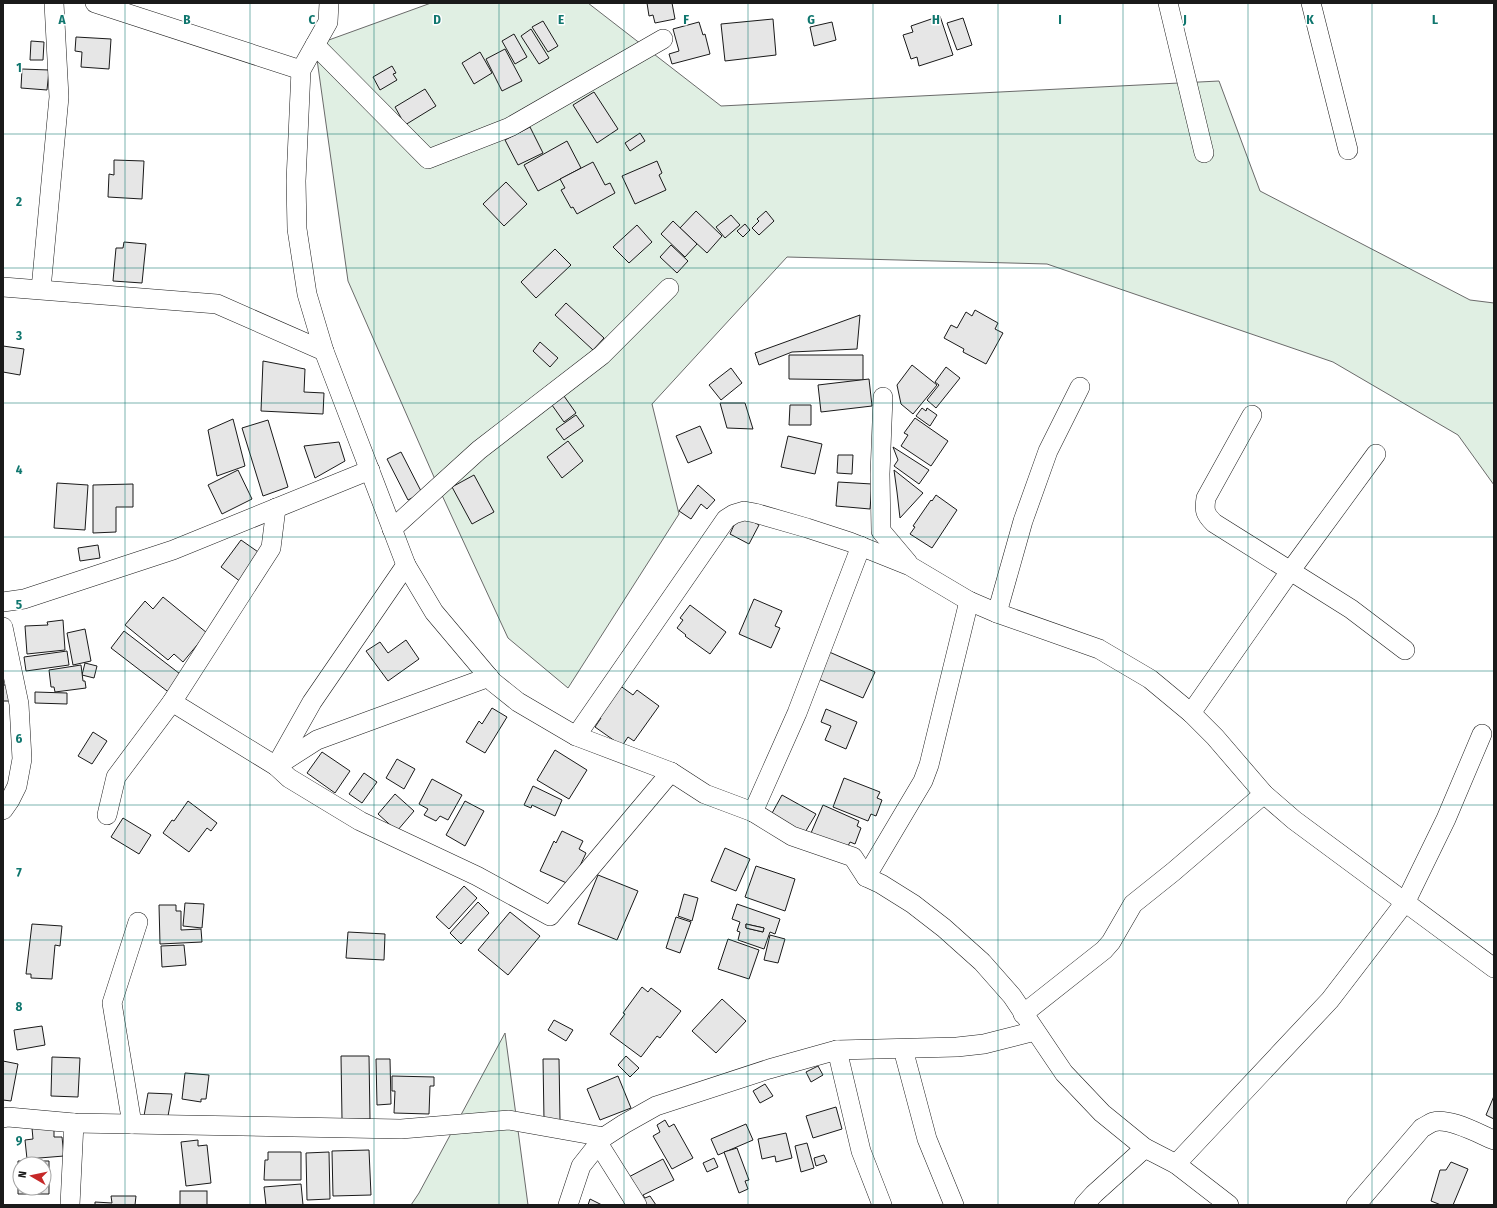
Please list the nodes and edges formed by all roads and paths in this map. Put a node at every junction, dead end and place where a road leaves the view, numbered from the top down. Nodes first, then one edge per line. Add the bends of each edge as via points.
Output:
1 (54, 3) edge
2 (95, 3) edge
3 (330, 3) edge
4 (1168, 3) edge
5 (1310, 3) edge
6 (663, 38) dead end
7 (315, 46) junction
8 (301, 70) junction
9 (1348, 150) dead end
10 (1204, 152) dead end
11 (3, 287) edge
12 (669, 288) dead end
13 (41, 289) junction
14 (324, 351) junction
15 (1080, 387) dead end
16 (883, 397) dead end
17 (1252, 415) dead end
18 (1376, 454) dead end
19 (370, 470) junction
20 (276, 508) junction
21 (392, 529) junction
22 (861, 546) junction
23 (406, 565) junction
24 (910, 566) junction
25 (1291, 570) junction
26 (970, 601) junction
27 (3, 602) edge
28 (997, 613) junction
29 (3, 627) edge
30 (1405, 650) dead end
31 (489, 676) junction
32 (172, 702) junction
33 (1191, 714) junction
34 (1482, 734) dead end
35 (576, 736) junction
36 (276, 766) junction
37 (671, 772) junction
38 (1264, 794) junction
39 (3, 810) edge
40 (754, 812) junction
41 (107, 815) dead end
42 (866, 876) junction
43 (1406, 901) junction
44 (138, 922) dead end
45 (1494, 968) edge
46 (1023, 1014) junction
47 (1035, 1031) junction
48 (903, 1049) junction
49 (837, 1050) junction
50 (3, 1118) edge
51 (74, 1123) junction
52 (132, 1124) junction
53 (601, 1140) junction
54 (1494, 1140) edge
55 (1145, 1148) junction
56 (1176, 1164) junction
57 (70, 1205) edge
58 (568, 1205) edge
59 (638, 1205) edge
60 (882, 1205) edge
61 (954, 1205) edge
62 (1084, 1205) edge
63 (1229, 1205) edge
64 (1356, 1205) edge

1 - 13 street via 59,97
2 - 8 street
3 - 7 street via 328,22
4 - 10 street
5 - 9 street
6 - 7 street via 510,127 428,158
7 - 8 street
8 - 14 street via 296,181 297,229 307,294
11 - 13 street
12 - 21 street via 602,355 479,450
13 - 14 street via 217,304
14 - 19 street
15 - 28 street via 1048,451 1023,521
16 - 24 street via 881,531
17 - 25 street via 1206,498 1206,515 1214,523
18 - 25 street
19 - 20 street
19 - 21 street
20 - 27 street via 173,550 24,598
20 - 32 street via 271,548
21 - 23 street
22 - 24 street
22 - 35 street via 755,513 744,511 726,519
22 - 40 street via 797,713
23 - 31 street via 434,612
23 - 36 street via 312,702
24 - 26 street
25 - 30 street via 1351,608
25 - 33 street
26 - 28 street
26 - 42 street via 925,776
28 - 33 street via 1099,649 1150,679
29 - 39 street via 19,704 22,759 17,786
31 - 35 street via 518,702
31 - 36 street via 317,740
32 - 36 street
32 - 41 street via 116,777
33 - 38 street via 1215,736
34 - 43 street via 1446,820
35 - 37 street
36 - 37 street via 289,778 360,821 477,876 550,916
37 - 40 street via 705,794
38 - 43 street via 1294,820
38 - 46 street via 1132,904 1104,950
40 - 42 street via 792,836 854,857
42 - 46 street via 913,904 944,928 982,962 1012,996
43 - 45 street
43 - 56 street via 1330,1000
44 - 52 street via 112,1003
46 - 47 street
47 - 48 street via 984,1044
47 - 55 street via 1064,1073 1102,1113
48 - 49 street
48 - 61 street via 927,1139
49 - 53 street via 656,1106
49 - 60 street via 861,1151
50 - 51 street
51 - 52 street
51 - 57 street
52 - 53 street via 401,1130 509,1120
53 - 58 street via 581,1166
53 - 59 street
54 - 64 street via 1455,1124 1433,1122 1422,1128
55 - 56 street
55 - 62 street
56 - 63 street

